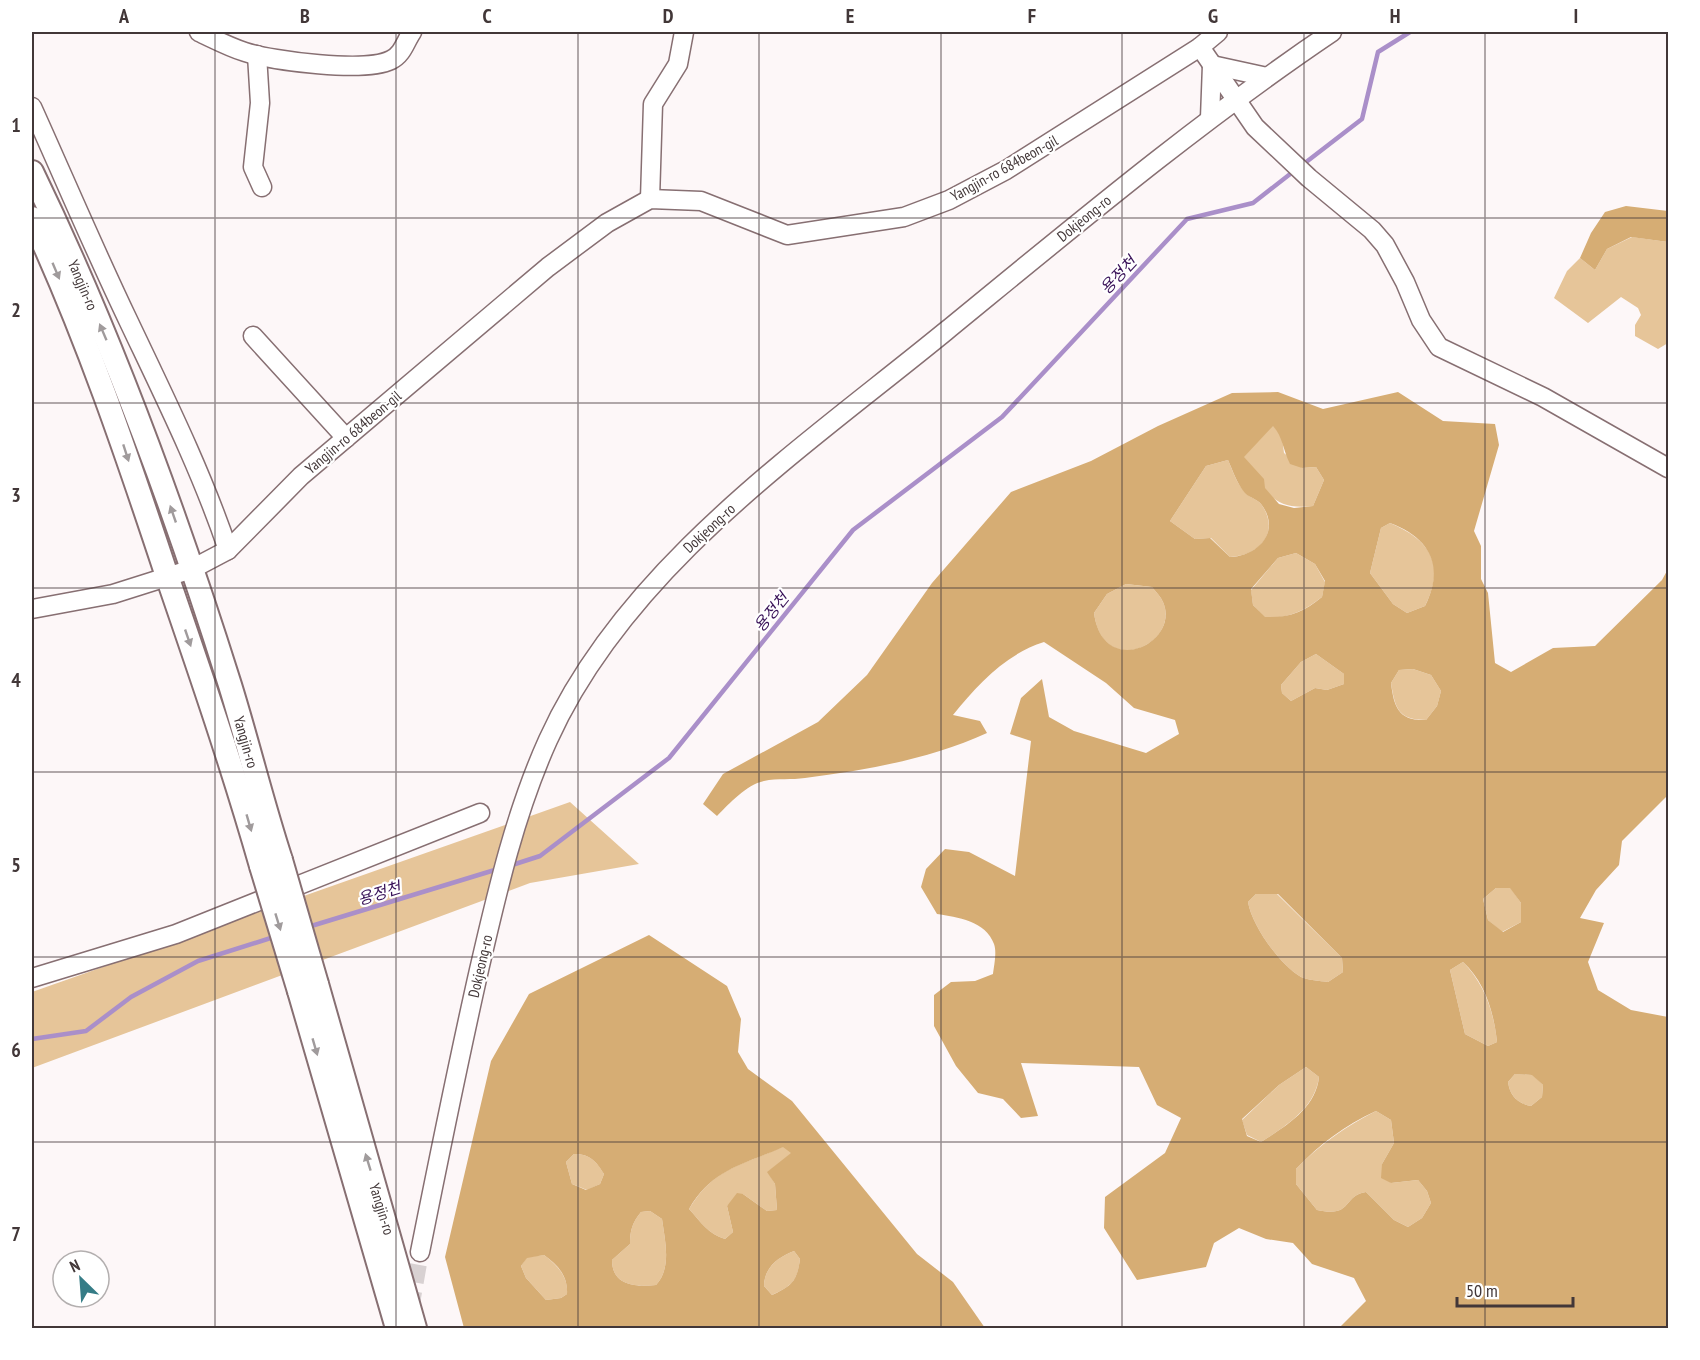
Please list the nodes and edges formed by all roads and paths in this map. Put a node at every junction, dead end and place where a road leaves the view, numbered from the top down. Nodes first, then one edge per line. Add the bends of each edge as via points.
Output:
1 (199, 32) edge
2 (412, 32) edge
3 (684, 32) edge
4 (1218, 32) edge
5 (1332, 32) edge
6 (1200, 47) junction
7 (257, 55) junction
8 (1212, 65) junction
9 (1267, 76) junction
10 (1235, 99) junction
11 (32, 107) edge
12 (1210, 118) junction
13 (32, 172) edge
14 (262, 187) dead end
15 (650, 199) junction
16 (32, 218) edge
17 (253, 336) dead end
18 (346, 438) junction
19 (1668, 468) edge
20 (228, 550) junction
21 (192, 569) junction
22 (168, 577) junction
23 (32, 609) edge
24 (480, 813) dead end
25 (271, 863) junction
26 (32, 978) edge
27 (308, 988) junction
28 (391, 1238) junction
29 (420, 1252) tunnel mouth
30 (378, 1263) junction
31 (388, 1329) edge
32 (397, 1329) edge
33 (415, 1329) edge
34 (422, 1329) edge

1 - 7 street
2 - 7 street via 400,53 383,63 356,67
3 - 15 street via 678,64 653,105
4 - 6 street, Yangjin-ro 684beon-gil
5 - 9 street, Dokjeong-ro
6 - 8 street
6 - 15 street, Yangjin-ro 684beon-gil via 1006,170 949,200 904,217 787,235 701,201
7 - 14 street via 260,103 253,167
8 - 9 street
8 - 10 street
8 - 12 street
9 - 10 street, Dokjeong-ro
10 - 12 street, Dokjeong-ro
10 - 19 street via 1255,127 1385,245 1421,320 1439,347 1543,397
11 - 20 street via 167,398
12 - 29 street, Dokjeong-ro via 705,530 652,584 597,656 562,714 513,835 488,931
21 -> 13 main road, Yangjin-ro via 157,466 64,238
15 - 18 street, Yangjin-ro 684beon-gil via 607,223 548,267
16 -> 22 main road, Yangjin-ro via 111,407
17 - 18 street
18 - 20 street, Yangjin-ro 684beon-gil via 301,476
20 - 21 street, Yangjin-ro 684beon-gil
21 - 22 street, Yangjin-ro 684beon-gil
21 - 25 main road, Yangjin-ro
22 - 23 street, Yangjin-ro 684beon-gil via 113,594
22 -> 25 main road, Yangjin-ro via 230,759
24 - 26 street via 176,934
25 - 27 main road, Yangjin-ro, bridge
28 -> 27 main road, Yangjin-ro
27 -> 30 main road, Yangjin-ro
28 - 33 main road, Yangjin-ro
28 - 34 main road
30 - 31 main road
30 - 32 main road, Yangjin-ro

